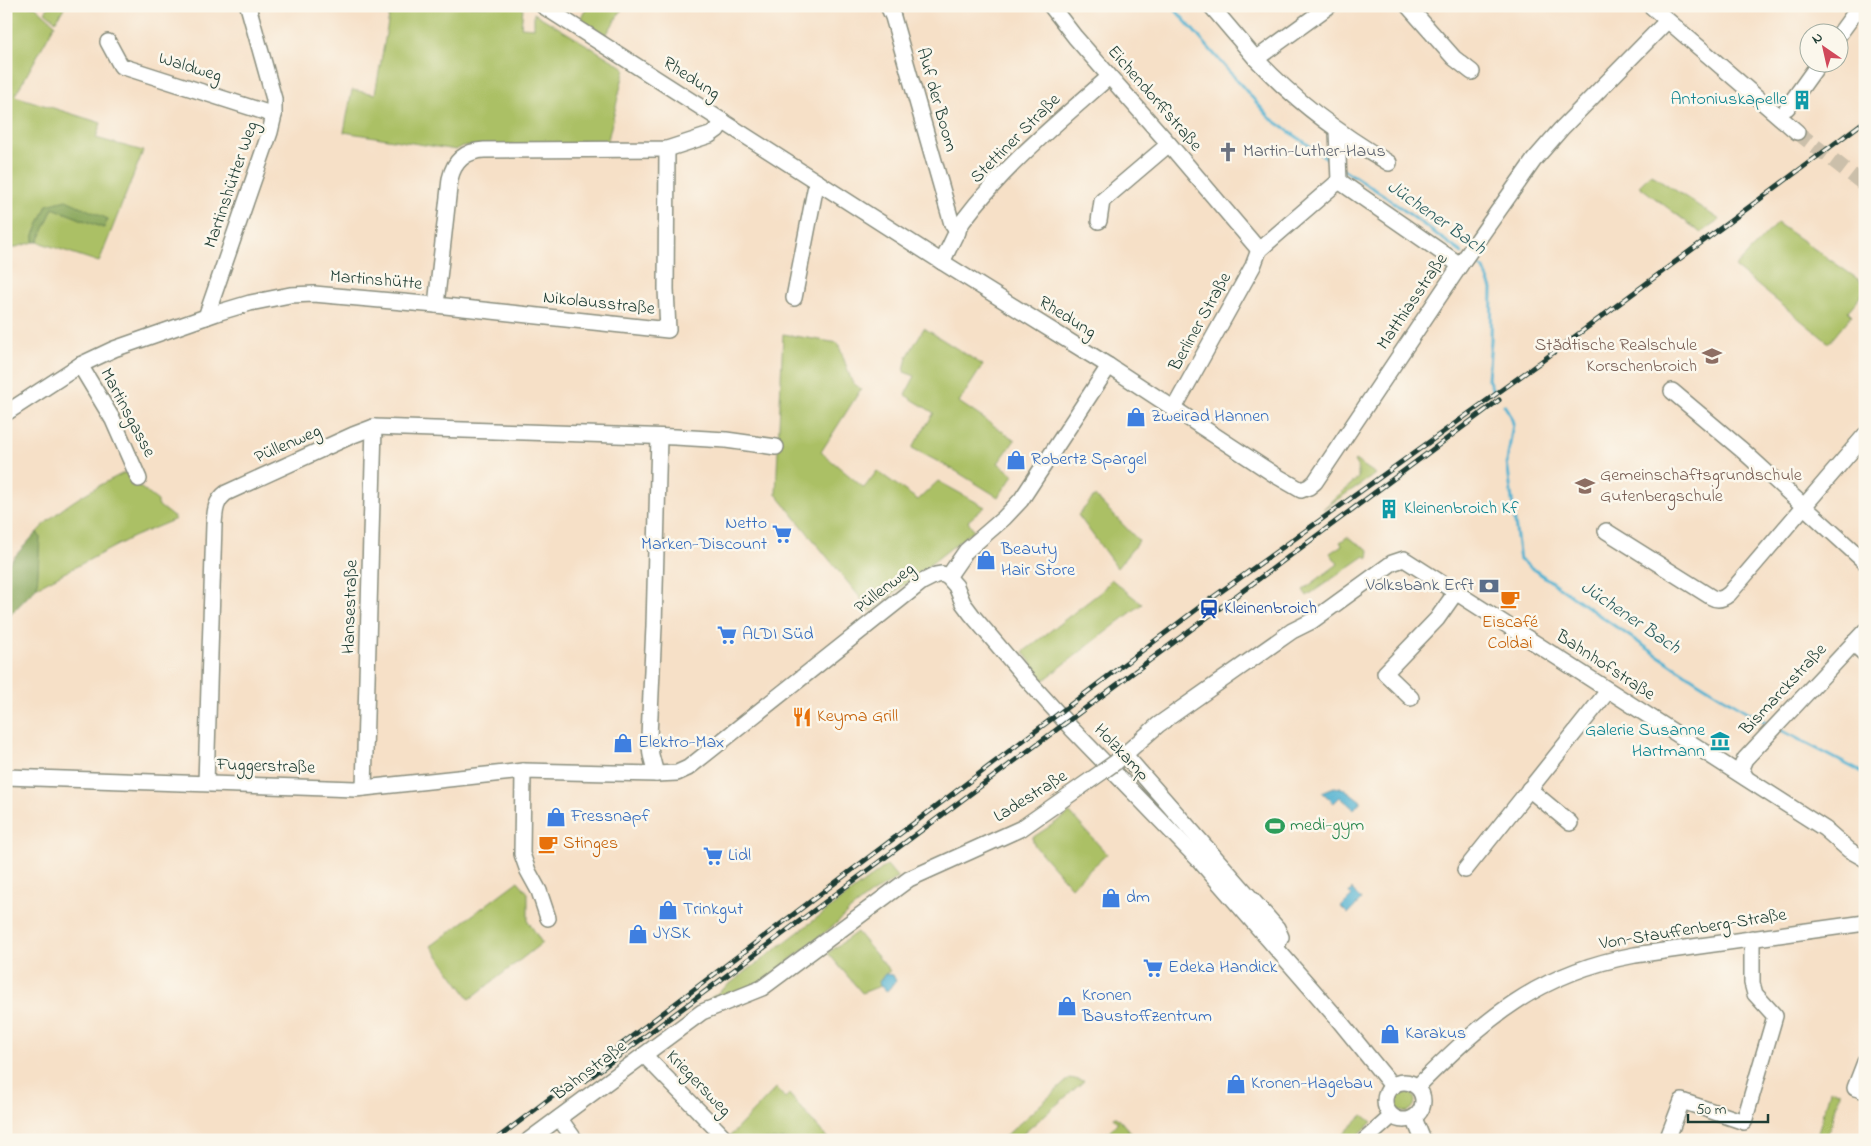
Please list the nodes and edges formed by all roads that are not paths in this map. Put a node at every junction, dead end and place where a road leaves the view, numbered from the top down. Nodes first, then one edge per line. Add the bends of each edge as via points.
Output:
1 (248, 6) edge
2 (543, 6) edge
3 (888, 6) edge
4 (1051, 6) edge
5 (1211, 6) edge
6 (1329, 6) edge
7 (1408, 6) edge
8 (1651, 6) edge
9 (1860, 6) edge
10 (1667, 21) junction
11 (1848, 22) edge
12 (108, 42) dead end
13 (1256, 59) junction
14 (1472, 72) dead end
15 (1813, 72) edge
16 (1109, 77) junction
17 (1787, 108) dead end
18 (274, 114) junction
19 (723, 121) junction
20 (1797, 132) tunnel mouth
21 (1338, 138) junction
22 (1169, 144) junction
23 (667, 150) junction
24 (1389, 163) dead end
25 (1339, 178) junction
26 (819, 183) junction
27 (1098, 220) dead end
28 (958, 232) junction
29 (1259, 250) junction
30 (942, 262) junction
31 (1462, 263) junction
32 (794, 298) dead end
33 (436, 305) junction
34 (206, 316) junction
35 (80, 365) junction
36 (1109, 366) junction
37 (1672, 391) dead end
38 (1173, 410) junction
39 (6, 413) edge
40 (374, 427) junction
41 (1865, 435) edge
42 (659, 437) junction
43 (776, 447) dead end
44 (139, 479) dead end
45 (1294, 487) joint
46 (1804, 507) junction
47 (1606, 531) dead end
48 (1398, 560) joint
49 (1865, 562) edge
50 (948, 577) junction
51 (1456, 592) junction
52 (1865, 631) edge
53 (1859, 649) edge
54 (1608, 691) junction
55 (1411, 698) dead end
56 (1121, 759) junction
57 (523, 771) junction
58 (656, 774) junction
59 (6, 777) edge
60 (1746, 778) junction
61 (206, 783) junction
62 (364, 788) junction
63 (1530, 790) junction
64 (1570, 822) dead end
65 (1865, 860) edge
66 (1465, 870) dead end
67 (548, 918) dead end
68 (1865, 923) edge
69 (1752, 938) junction
70 (1276, 948) junction
71 (644, 1055) junction
72 (1865, 1062) edge
73 (1393, 1087) junction
74 (1417, 1087) junction
75 (1865, 1091) edge
76 (1392, 1116) junction
77 (559, 1118) junction
78 (1414, 1118) junction
79 (529, 1140) edge
80 (575, 1140) edge
81 (726, 1140) edge
82 (1365, 1140) edge
83 (1423, 1140) edge
84 (1667, 1140) edge

1 - 18 street, Martinshütter Weg via 272,94
2 - 19 street, Rhedung
3 - 28 street, Auf der Boom via 952,224
4 - 16 street, Eichendorffstraße
5 - 13 street
6 - 13 street
7 - 14 street via 1454,58
8 - 10 street
9 - 11 street
10 - 20 street
10 - 31 street, Matthiasstraße via 1548,143
12 - 18 street, Waldweg via 120,66
13 - 21 street
15 - 17 street
16 - 22 street, Eichendorffstraße
16 - 28 street, Stettiner Straße via 999,178
18 - 34 street, Martinshütter Weg via 272,128
19 - 23 street, Martinshütte via 710,135
19 - 26 street, Rhedung
21 - 24 street
21 - 25 street
22 - 27 street via 1102,201
22 - 29 street, Eichendorffstraße
23 - 33 street, Martinshütte via 484,150 466,154 457,162 450,179
23 - 33 street, Nikolausstraße via 668,330
25 - 29 street
25 - 31 street
26 - 30 street, Rhedung
26 - 32 street
28 - 30 street, Stettiner Straße
29 - 38 street, Berliner Straße
30 - 36 street, Rhedung
31 - 45 street, Matthiasstraße via 1315,482 1302,490
33 - 34 street, Martinshütte via 298,294
34 - 35 street, Martinshütte via 114,348
35 - 39 street, Martinshütte
35 - 44 street, Martinsgasse via 113,420
36 - 38 street, Rhedung
36 - 50 street via 1021,500 969,547
37 - 46 street
38 - 45 street, Rhedung
40 - 42 street, Püllenweg
40 - 61 street, Püllenweg via 223,495 218,501 214,524
40 - 62 street, Hansestraße
41 - 46 street
42 - 43 street, Püllenweg via 726,440
42 - 58 street via 649,737 650,756
46 - 47 street via 1729,594 1720,599 1711,597
46 - 49 street
48 - 51 street, Bahnhofstraße via 1406,560
48 - 56 street, Ladestraße via 1158,725
50 - 58 street, Püllenweg via 936,575 922,582 688,768 677,773
50 - 70 street, Holzkamp via 972,615 1024,676 1191,852
51 - 54 street, Bahnhofstraße
51 - 55 street via 1437,619 1385,673
52 - 53 street, Bismarckstraße
53 - 60 street, Bismarckstraße via 1782,719 1742,762
54 - 60 street, Bahnhofstraße
54 - 63 street
56 - 70 street, Holzkamp via 1277,928 1281,936
56 - 71 street, Ladestraße, bridge via 1022,828 909,879 762,988 707,1009
57 - 58 street, Püllenweg
57 - 62 street, Fuggerstraße
57 - 67 street via 522,854
59 - 61 street, Fuggerstraße
60 - 65 street, Bahnhofstraße via 1825,829
61 - 62 street, Fuggerstraße
63 - 64 street
63 - 66 street
68 - 69 street, Von-Stauffenberg-Straße
69 - 74 street, Von-Stauffenberg-Straße via 1616,959 1556,979 1522,996 1489,1019
69 - 84 street via 1755,994 1775,1016 1744,1122 1682,1101
70 - 73 street, Holzkamp
71 - 77 street, Bahnstraße
71 - 81 street, Kriegersweg
72 - 75 street via 1855,1088
73 - 74 street via 1408,1083
73 - 76 street via 1386,1101
74 - 78 street via 1423,1104
76 - 78 street via 1402,1120
76 - 82 street
77 - 79 street, Bahnstraße
77 - 80 street, Bahnstraße
78 - 83 street

